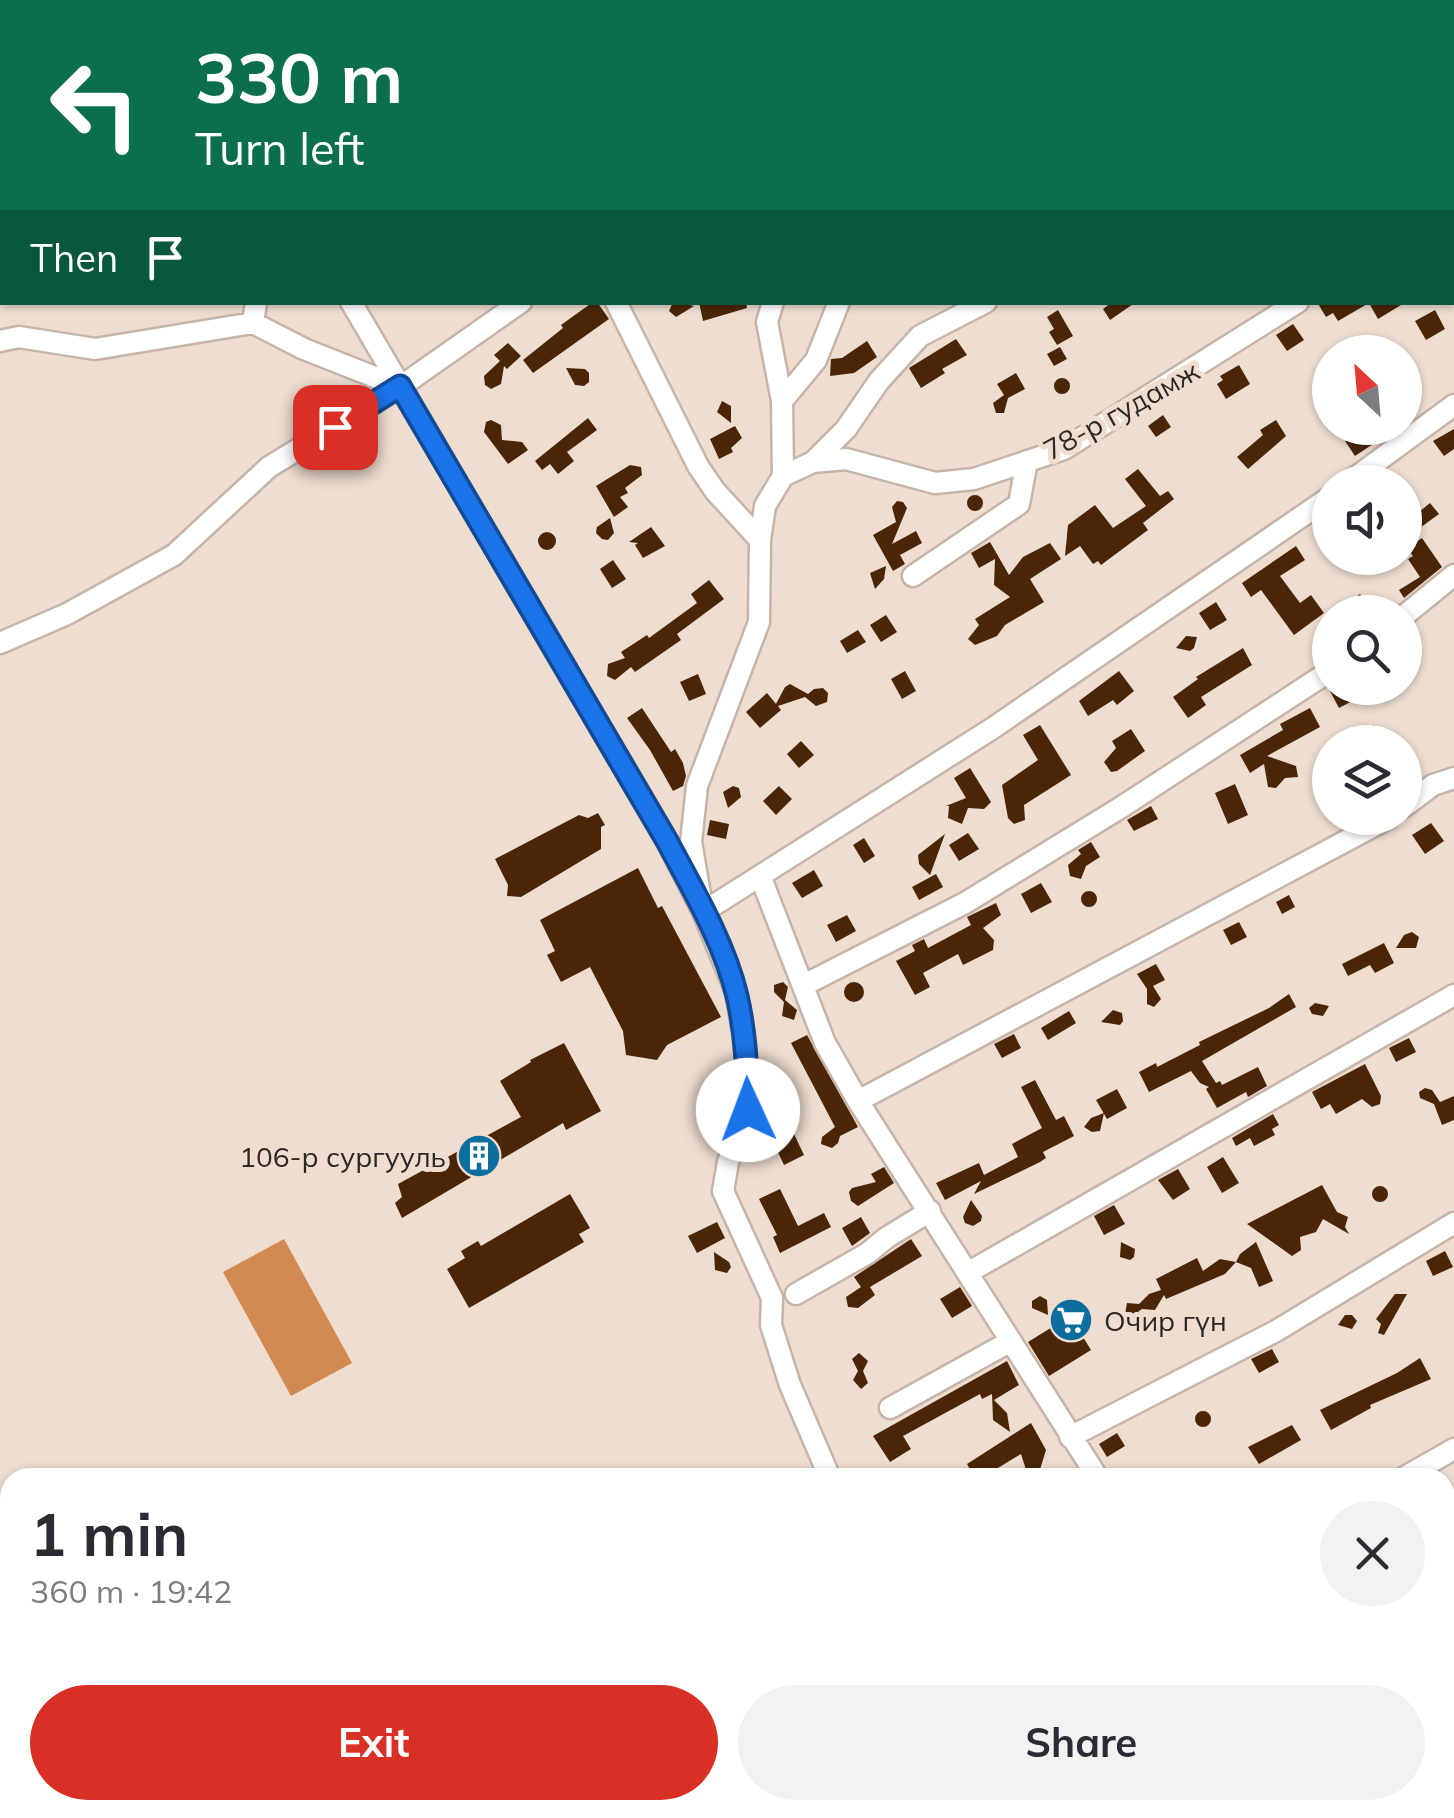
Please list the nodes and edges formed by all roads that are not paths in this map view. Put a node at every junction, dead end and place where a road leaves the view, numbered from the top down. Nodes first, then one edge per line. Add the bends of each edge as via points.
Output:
1 (353, 305) edge
2 (517, 305) edge
3 (618, 305) edge
4 (772, 305) edge
5 (837, 305) edge
6 (980, 305) edge
7 (1293, 305) edge
8 (254, 312) edge
9 (0, 342) edge
10 (400, 386) junction
11 (782, 402) junction
12 (1454, 405) edge
13 (1028, 461) junction
14 (813, 462) junction
15 (1373, 465) edge
16 (783, 476) junction
17 (1312, 509) edge
18 (760, 540) junction
19 (1454, 574) edge
20 (913, 576) dead end
21 (1422, 601) edge
22 (0, 644) edge
23 (1312, 683) edge
24 (1454, 778) edge
25 (1422, 794) edge
26 (1357, 835) edge
27 (761, 878) junction
28 (704, 912) junction
29 (804, 985) junction
30 (1454, 995) edge
31 (858, 1101) junction
32 (930, 1211) junction
33 (1454, 1224) edge
34 (968, 1272) junction
35 (796, 1294) dead end
36 (1011, 1340) junction
37 (890, 1408) dead end
38 (1070, 1437) junction
39 (1454, 1448) edge
40 (826, 1468) edge
41 (1089, 1468) edge
42 (1420, 1468) edge

1 - 10 street
2 - 10 street
3 - 18 street via 698,466
4 - 11 street via 767,322
5 - 11 street via 816,360
6 - 14 street via 920,336
7 - 13 street, 78-р гудамж via 1064,449
8 - 9 street via 95,349 19,337
8 - 10 street via 304,349
10 - 22 street via 269,468 174,556
10 - 28 street
11 - 16 street
12 - 15 street
13 - 14 street, 78-р гудамж via 974,479 935,482 846,459
13 - 20 street via 1019,504
14 - 16 street
16 - 18 street via 765,506
17 - 27 street
18 - 28 street via 760,622 697,786 691,842
19 - 21 street
23 - 29 street via 965,903
24 - 25 street
26 - 31 street
27 - 28 street
27 - 29 street
28 - 40 street via 736,992 746,1043 748,1110 724,1191 772,1298 771,1324
29 - 31 street via 825,1043
30 - 34 street
31 - 32 street
32 - 34 street
32 - 35 street
33 - 38 street via 1276,1331
34 - 36 street
36 - 37 street
36 - 38 street
38 - 41 street
39 - 42 street

